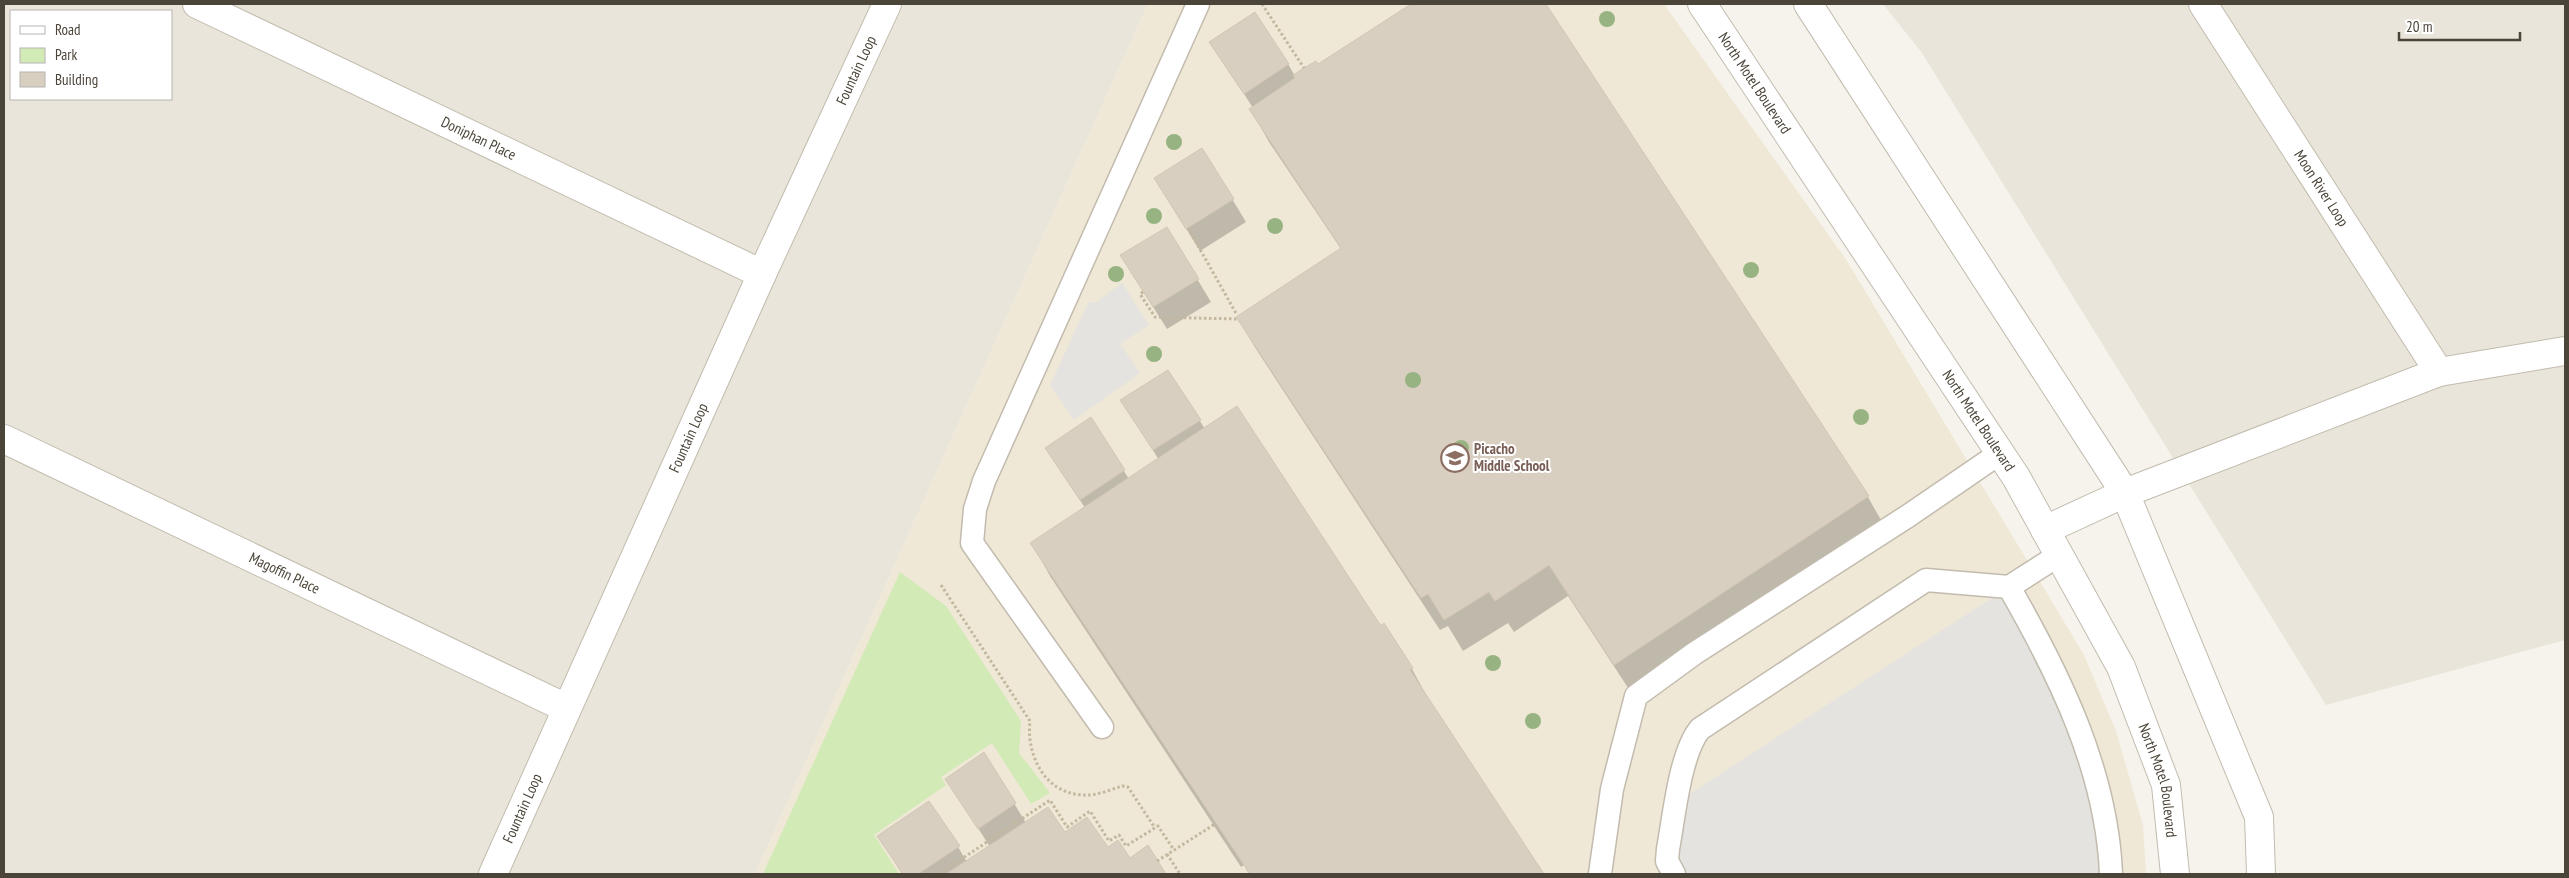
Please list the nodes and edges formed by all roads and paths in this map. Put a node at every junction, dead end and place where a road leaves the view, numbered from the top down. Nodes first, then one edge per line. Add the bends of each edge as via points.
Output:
1 (198, 4) edge
2 (887, 4) edge
3 (1198, 4) edge
4 (1262, 4) edge
5 (1702, 4) edge
6 (1808, 4) edge
7 (2203, 4) edge
8 (1304, 68) dead end
9 (1188, 228) dead end
10 (762, 274) junction
11 (1143, 292) dead end
12 (2565, 351) edge
13 (2438, 372) junction
14 (4, 438) edge
15 (2000, 453) junction
16 (2125, 493) junction
17 (2045, 530) junction
18 (2059, 555) junction
19 (941, 585) dead end
20 (2009, 587) junction
21 (566, 708) junction
22 (1102, 727) dead end
23 (1215, 824) dead end
24 (1155, 828) junction
25 (1174, 850) junction
26 (1167, 854) junction
27 (1157, 861) dead end
28 (493, 874) edge
29 (939, 874) edge
30 (1180, 874) edge
31 (1600, 874) edge
32 (1674, 874) edge
33 (2111, 874) edge
34 (2175, 874) edge
35 (2261, 874) edge

1 - 10 street, Doniphan Place
2 - 10 street, Fountain Loop
3 - 22 lane via 984,481 975,508 972,543
4 - 8 path
5 - 15 street, North Motel Boulevard
6 - 16 street
7 - 13 street, Moon River Loop
9 - 11 path via 1237,317 1155,317 1140,294
10 - 21 street, Fountain Loop
12 - 13 street
13 - 16 street
14 - 21 street, Magoffin Place
15 - 17 street, North Motel Boulevard
15 - 31 lane via 1695,653 1636,696 1612,788
16 - 17 street
16 - 35 street via 2259,817
17 - 18 street, North Motel Boulevard
18 - 20 lane
18 - 34 street, North Motel Boulevard via 2121,667 2166,785
19 - 24 path via 1030,721 1029,745 1039,770 1058,787 1085,796 1128,787
20 - 32 lane via 1926,580 1700,729 1688,753 1668,849 1667,861
20 - 33 lane via 2038,638 2088,752 2103,810
21 - 28 street, Fountain Loop
23 - 25 path
24 - 25 path via 1158,826
24 - 29 path via 1126,846 1119,835 1110,841 1090,811 1067,826 1050,800
25 - 26 path
26 - 27 path
26 - 30 path

